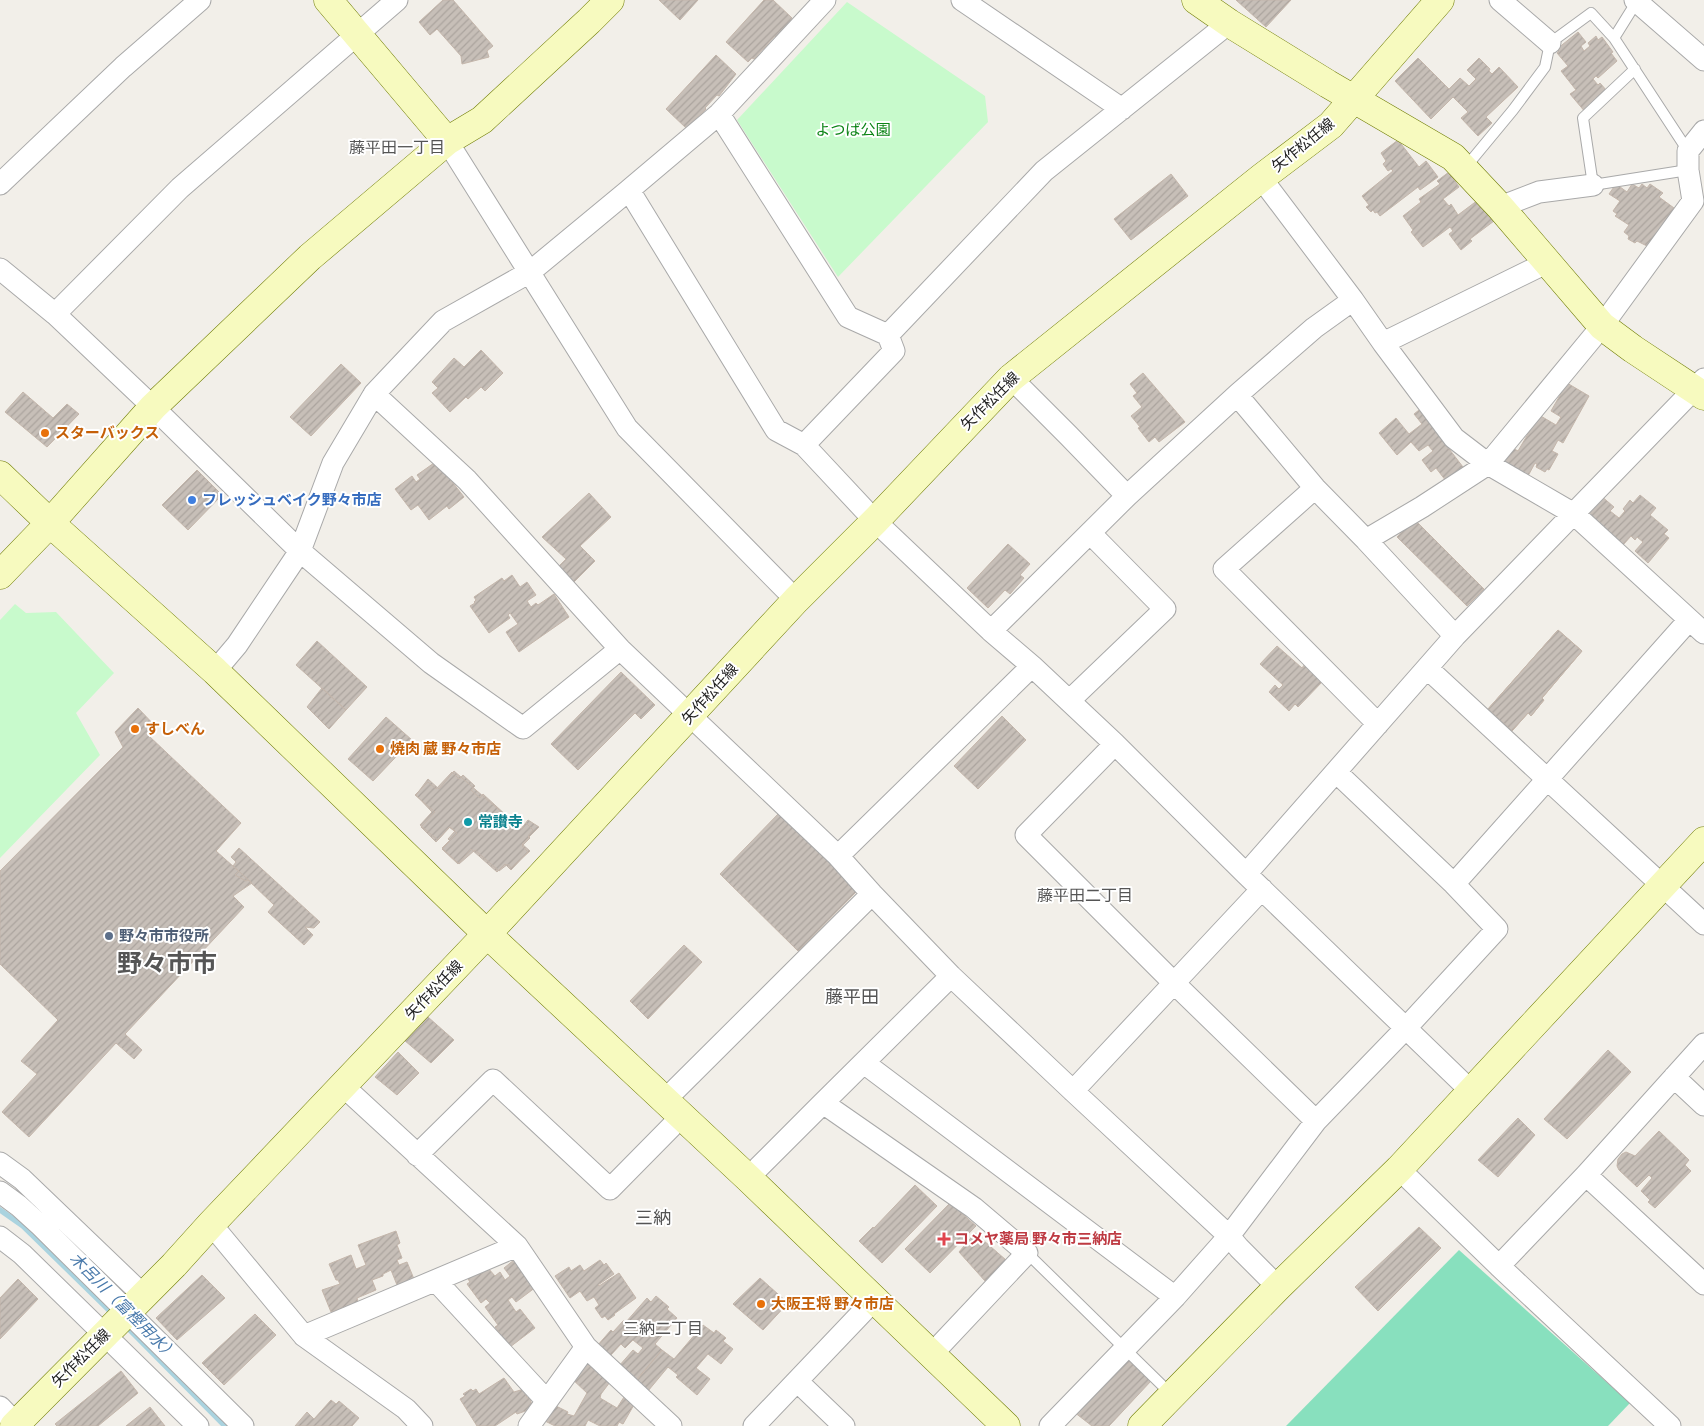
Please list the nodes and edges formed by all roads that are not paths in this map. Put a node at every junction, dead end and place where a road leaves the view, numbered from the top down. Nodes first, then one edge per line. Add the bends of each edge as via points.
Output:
1 (200, 0) edge
2 (328, 0) edge
3 (398, 0) edge
4 (610, 0) edge
5 (825, 0) edge
6 (962, 0) edge
7 (1196, 0) edge
8 (1440, 0) edge
9 (1500, 0) edge
10 (1636, 1) edge
11 (1229, 22) junction
12 (357, 34) junction
13 (1614, 38) junction
14 (1550, 43) junction
15 (1704, 60) edge
16 (1635, 69) junction
17 (1353, 99) junction
18 (1122, 109) junction
19 (719, 114) junction
20 (1704, 132) edge
21 (447, 141) junction
22 (1464, 169) junction
23 (1693, 175) edge
24 (1261, 178) junction
25 (0, 184) edge
26 (1593, 185) junction
27 (629, 190) junction
28 (1500, 207) junction
29 (1548, 262) junction
30 (0, 269) edge
31 (530, 272) junction
32 (1353, 300) junction
33 (55, 314) junction
34 (1602, 326) junction
35 (888, 335) junction
36 (1383, 343) junction
37 (1011, 378) junction
38 (1701, 388) edge
39 (374, 394) junction
40 (1237, 395) junction
41 (154, 407) junction
42 (804, 445) junction
43 (1488, 464) junction
44 (0, 475) edge
45 (1315, 488) junction
46 (1127, 496) junction
47 (1574, 514) junction
48 (875, 520) junction
49 (50, 523) junction
50 (1090, 533) junction
51 (1366, 540) junction
52 (300, 551) junction
53 (0, 575) edge
54 (796, 600) junction
55 (1697, 626) edge
56 (991, 630) junction
57 (1455, 636) junction
58 (620, 648) junction
59 (1032, 666) junction
60 (1427, 668) junction
61 (215, 671) junction
62 (1068, 701) junction
63 (690, 716) junction
64 (1378, 724) junction
65 (1116, 744) junction
66 (1336, 772) junction
67 (1547, 779) junction
68 (1704, 841) edge
69 (838, 856) junction
70 (1246, 874) junction
71 (1454, 884) junction
72 (1664, 886) junction
73 (1262, 889) junction
74 (872, 894) junction
75 (1704, 924) edge
76 (487, 934) junction
77 (951, 976) junction
78 (1174, 983) junction
79 (1406, 1028) junction
80 (1704, 1044) edge
81 (864, 1063) junction
82 (1674, 1077) junction
83 (343, 1086) junction
84 (1073, 1091) junction
85 (1472, 1092) junction
86 (823, 1103) junction
87 (1704, 1105) edge
88 (673, 1108) junction
89 (1316, 1121) junction
90 (417, 1155) junction
91 (0, 1163) edge
92 (1399, 1169) junction
93 (1586, 1175) junction
94 (748, 1178) junction
95 (0, 1192) edge
96 (211, 1224) junction
97 (1229, 1236) junction
98 (0, 1237) edge
99 (517, 1246) junction
100 (1027, 1254) junction
101 (1499, 1266) junction
102 (436, 1281) junction
103 (1704, 1284) edge
104 (1278, 1287) junction
105 (1175, 1297) junction
106 (875, 1299) junction
107 (123, 1316) junction
108 (304, 1336) junction
109 (586, 1347) junction
110 (1125, 1348) junction
111 (931, 1355) junction
112 (797, 1381) junction
113 (1172, 1395) junction
114 (546, 1401) junction
115 (12, 1421) edge
116 (198, 1426) edge
117 (243, 1426) edge
118 (422, 1426) edge
119 (529, 1426) edge
120 (671, 1426) edge
121 (754, 1426) edge
122 (844, 1426) edge
123 (1006, 1426) edge
124 (1050, 1426) edge
125 (1142, 1426) edge
126 (1670, 1426) edge

1 - 25 street via 122,67
2 - 12 street
3 - 12 street
4 - 21 street via 482,120
5 - 19 street
6 - 18 street
7 - 11 street
8 - 17 street, 矢作松任線
9 - 14 street
10 - 13 lane
10 - 15 street
11 - 17 street
11 - 18 street
12 - 21 street
12 - 33 street via 180,188
13 - 14 lane via 1591,13
13 - 16 lane
14 - 22 lane via 1544,67
16 - 23 lane
16 - 26 lane via 1583,118
17 - 22 street via 1453,157
17 - 24 street, 矢作松任線 via 1331,125
18 - 35 street via 1044,171
19 - 27 street
19 - 35 street via 848,317
20 - 23 street
21 - 31 street
21 - 41 street via 310,257
22 - 28 street
23 - 26 lane
23 - 34 street via 1693,201
24 - 32 street
24 - 37 street, 矢作松任線
26 - 28 street via 1540,192
27 - 31 street
27 - 42 street via 776,430
28 - 29 street
29 - 34 street
29 - 36 street
30 - 33 street
31 - 39 street via 444,321
31 - 54 street via 628,428
32 - 36 street
32 - 40 street via 1314,328
33 - 41 street
34 - 38 street
34 - 43 street
35 - 42 street via 894,351
36 - 43 street via 1454,438
37 - 46 street
37 - 48 street, 矢作松任線
38 - 47 street
39 - 52 street via 333,462
39 - 58 street via 466,480
40 - 45 street
40 - 46 street
41 - 49 street
41 - 52 street
42 - 48 street
43 - 47 street
43 - 51 street
44 - 49 street
45 - 51 street
45 - 64 street via 1224,569
46 - 50 street
47 - 55 street
47 - 57 street
48 - 54 street, 矢作松任線
48 - 56 street
49 - 53 street
49 - 61 street
50 - 56 street
50 - 62 street via 1165,609
51 - 57 street
52 - 58 street via 431,663 523,728
52 - 61 street via 238,645
54 - 63 street, 矢作松任線
55 - 67 street
56 - 59 street
57 - 60 street
58 - 63 street
59 - 62 street
59 - 69 street
60 - 64 street
60 - 67 street
61 - 76 street
62 - 65 street
63 - 69 street
63 - 76 street, 矢作松任線
64 - 66 street
65 - 70 street
65 - 78 street via 1026,835
66 - 70 street
66 - 71 street
67 - 71 street
67 - 72 street
68 - 72 street
69 - 74 street
70 - 73 street
71 - 79 street via 1497,929
72 - 75 street
72 - 85 street
73 - 78 street
73 - 79 street
74 - 77 street
74 - 88 street
76 - 83 street, 矢作松任線
76 - 88 street
77 - 81 street
77 - 84 street
78 - 84 street
78 - 89 street
79 - 85 street
79 - 89 street
80 - 82 street
81 - 86 street
81 - 105 street
82 - 87 street
82 - 93 street
83 - 90 street
83 - 96 street, 矢作松任線
84 - 97 street
85 - 92 street
86 - 94 street
86 - 100 street via 974,1208
88 - 90 street via 610,1189 493,1080
88 - 94 street
89 - 97 street
90 - 99 street
91 - 107 street via 22,1179
92 - 101 street
92 - 104 street
93 - 101 street
93 - 103 street
94 - 106 street
95 - 107 street via 40,1226
96 - 107 street, 矢作松任線
96 - 108 street
97 - 104 street
97 - 105 street
98 - 107 street
99 - 102 street
99 - 109 street
100 - 110 lane
100 - 111 street
101 - 126 street
102 - 108 street
102 - 114 street
104 - 113 street
105 - 110 street
106 - 111 street
106 - 112 street
107 - 115 street, 矢作松任線
107 - 116 street
107 - 117 street
108 - 118 street via 406,1410
109 - 114 street
109 - 120 street
110 - 113 lane
110 - 124 street
111 - 123 street
112 - 121 street
112 - 122 street
113 - 125 street
114 - 119 street

